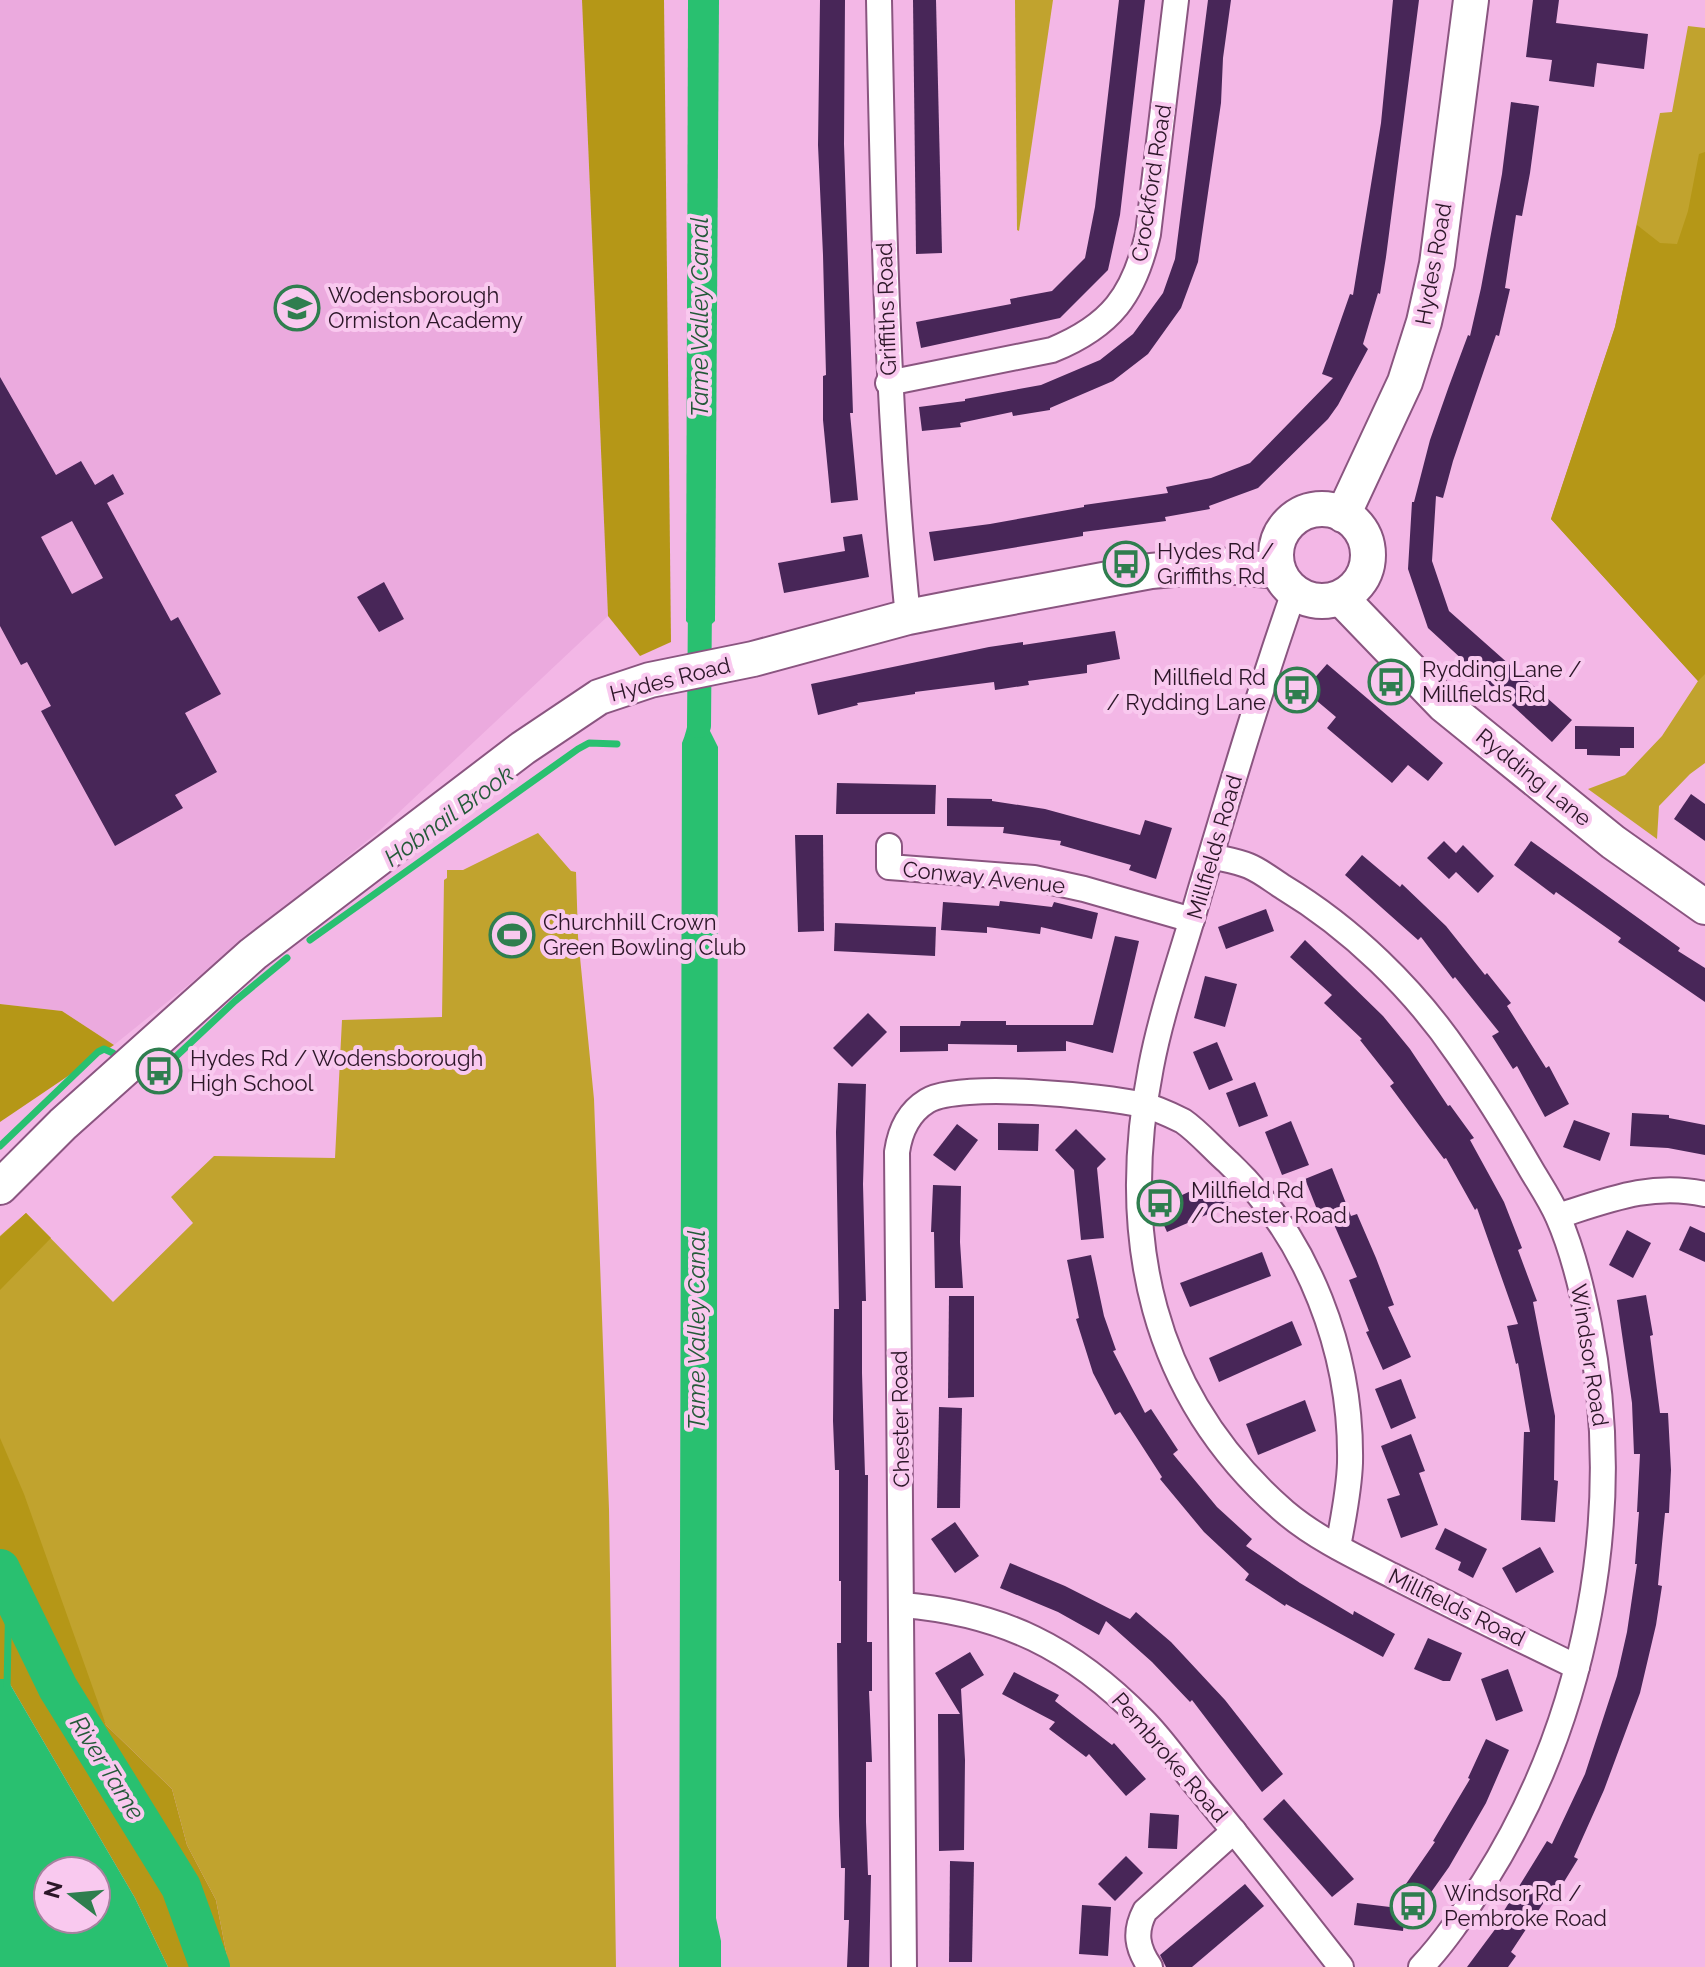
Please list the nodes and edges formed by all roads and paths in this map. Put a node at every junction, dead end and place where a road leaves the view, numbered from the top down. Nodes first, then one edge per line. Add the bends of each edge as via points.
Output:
1 (879, 0) edge
2 (1176, 0) edge
3 (1471, 0) edge
4 (888, 383) junction
5 (1343, 515) junction
6 (1282, 531) junction
7 (1216, 565) junction
8 (1286, 582) junction
9 (1341, 598) junction
10 (908, 617) junction
11 (889, 846) dead end
12 (1211, 856) junction
13 (1705, 907) edge
14 (1192, 920) junction
15 (1144, 1105) junction
16 (0, 1187) edge
17 (1705, 1194) edge
18 (1558, 1216) junction
19 (1338, 1547) junction
20 (902, 1605) junction
21 (1577, 1667) junction
22 (1234, 1831) junction
23 (904, 1967) edge
24 (1150, 1967) edge
25 (1341, 1967) edge
26 (1421, 1967) edge

1 - 4 street, Griffiths Road
2 - 4 street, Crockford Road via 1148,234 1141,266 1117,308 1075,341 1052,350
3 - 5 street, Hydes Road via 1437,264 1424,322 1405,382
4 - 10 street, Griffiths Road
5 - 6 street, Hydes Road via 1310,512
5 - 9 street via 1362,531 1370,551 1363,576
6 - 7 street, Hydes Road
6 - 8 street via 1275,548
7 - 8 street, Hydes Road
7 - 10 street, Hydes Road via 1151,571
8 - 9 street, Hydes Road via 1311,600
8 - 12 street, Millfields Road
9 - 13 street, Rydding Lane via 1444,705 1613,842
10 - 16 street, Hydes Road via 599,697 523,748 253,954
11 - 14 street, Conway Avenue via 889,867 1034,878
12 - 14 street, Millfields Road
12 - 18 street, Windsor Road via 1250,867 1316,907 1413,995 1496,1109
14 - 15 street, Millfields Road
15 - 19 street, Millfields Road via 1138,1179 1141,1247 1167,1347 1199,1409 1239,1466 1288,1514
15 - 19 street via 1189,1126 1242,1175 1284,1229 1316,1289 1339,1357 1349,1427 1347,1499
15 - 20 street, Chester Road via 1038,1092 951,1092 926,1101 903,1129 897,1152
17 - 18 street via 1638,1191
18 - 21 street, Windsor Road via 1584,1302 1603,1435 1601,1524
19 - 21 street, Millfields Road
20 - 22 street, Pembroke Road via 946,1608 994,1622 1048,1645 1097,1676 1145,1722
20 - 23 street, Chester Road
21 - 26 street, Windsor Road via 1546,1764 1518,1823 1467,1909
22 - 24 street via 1145,1911 1138,1944
22 - 25 street, Pembroke Road

